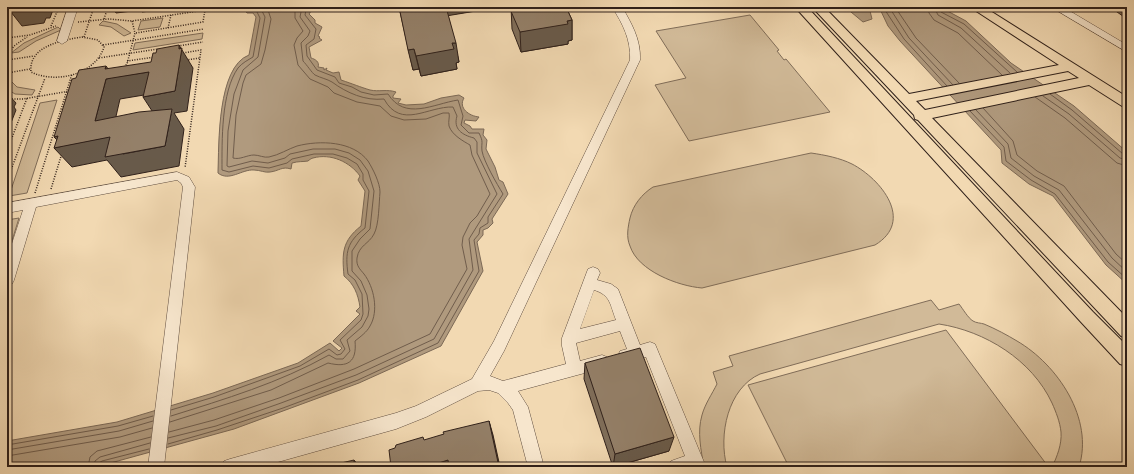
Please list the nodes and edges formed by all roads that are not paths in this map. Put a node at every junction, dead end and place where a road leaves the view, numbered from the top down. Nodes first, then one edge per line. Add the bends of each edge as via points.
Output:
1 (73, 7) edge
2 (617, 7) edge
3 (801, 7) edge
4 (818, 7) edge
5 (976, 7) edge
6 (993, 7) edge
7 (1056, 7) edge
8 (62, 41) road end
9 (1127, 49) edge
10 (1071, 67) junction
11 (1091, 80) junction
12 (1127, 90) edge
13 (905, 99) junction
14 (1127, 103) edge
15 (920, 116) junction
16 (31, 204) junction
17 (7, 208) edge
18 (7, 280) edge
19 (625, 324) junction
20 (1127, 330) edge
21 (568, 338) junction
22 (636, 353) junction
23 (1127, 358) edge
24 (575, 369) junction
25 (477, 384) junction
26 (503, 388) junction
27 (157, 461) edge
28 (697, 464) edge
29 (230, 467) edge
30 (536, 467) edge
31 (677, 467) edge

1 - 8 lane
2 - 25 lane via 631,30 636,50 635,60 496,353
3 - 23 main road
4 - 13 main road
5 - 10 main road
6 - 12 main road
7 - 9 lane
10 - 11 main road
10 - 13 main road
11 - 14 main road
11 - 15 main road
13 - 15 main road
15 - 20 main road
16 - 17 lane
16 - 18 lane
16 - 27 lane via 177,176 187,181 189,188
19 - 21 lane
19 - 21 lane via 613,293 591,278
19 - 22 lane
21 - 24 lane
22 - 24 lane
22 - 28 lane via 650,349
24 - 26 lane
25 - 26 lane via 489,383
25 - 29 lane via 426,410 396,421
26 - 30 lane via 520,407
28 - 31 lane

